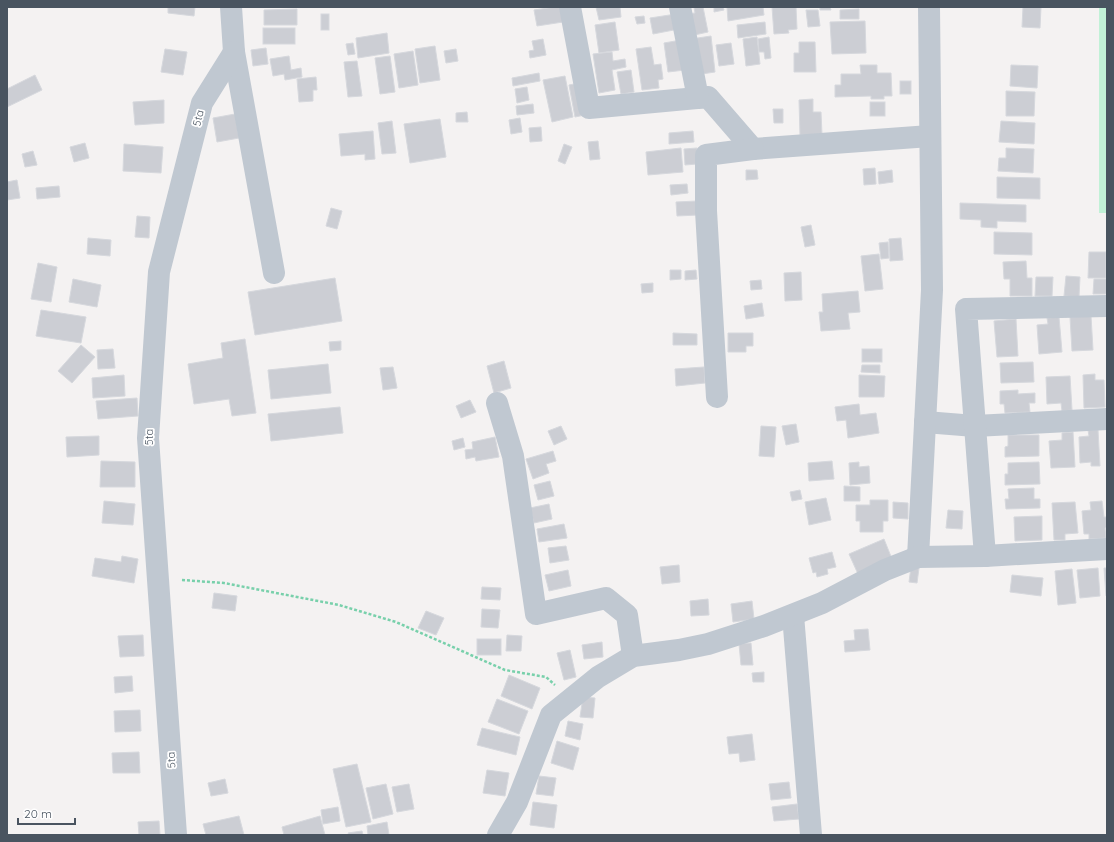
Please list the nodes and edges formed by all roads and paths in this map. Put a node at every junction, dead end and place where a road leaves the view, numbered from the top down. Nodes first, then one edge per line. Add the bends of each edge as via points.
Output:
1 (231, 7) edge
2 (570, 7) edge
3 (680, 7) edge
4 (929, 7) edge
5 (234, 52) junction
6 (698, 98) junction
7 (930, 136) junction
8 (754, 148) junction
9 (274, 273) dead end
10 (1107, 306) edge
11 (717, 397) dead end
12 (497, 403) dead end
13 (1107, 419) edge
14 (925, 422) junction
15 (975, 426) junction
16 (1107, 549) edge
17 (985, 556) junction
18 (918, 557) junction
19 (182, 580) dead end
20 (793, 615) junction
21 (633, 656) junction
22 (570, 699) junction
23 (503, 830) edge
24 (176, 835) edge
25 (811, 835) edge

1 - 5 street
2 - 6 street via 589,108
3 - 6 street
4 - 7 street
5 - 9 street
5 - 24 street, 5ta via 202,103 159,272 148,438
6 - 8 street via 708,97
7 - 8 street
7 - 14 street via 932,290
8 - 11 street via 706,155 706,211
10 - 15 street via 966,309
12 - 21 street via 513,456 536,614 606,598 627,616
13 - 15 street
14 - 15 street
14 - 18 street
15 - 17 street
16 - 17 street
17 - 18 street
18 - 20 street via 885,570
19 - 22 path via 224,583 340,605 396,622 505,670 546,676
20 - 21 street via 708,644
20 - 25 street
21 - 22 street via 598,677
22 - 23 street via 551,715 517,802

